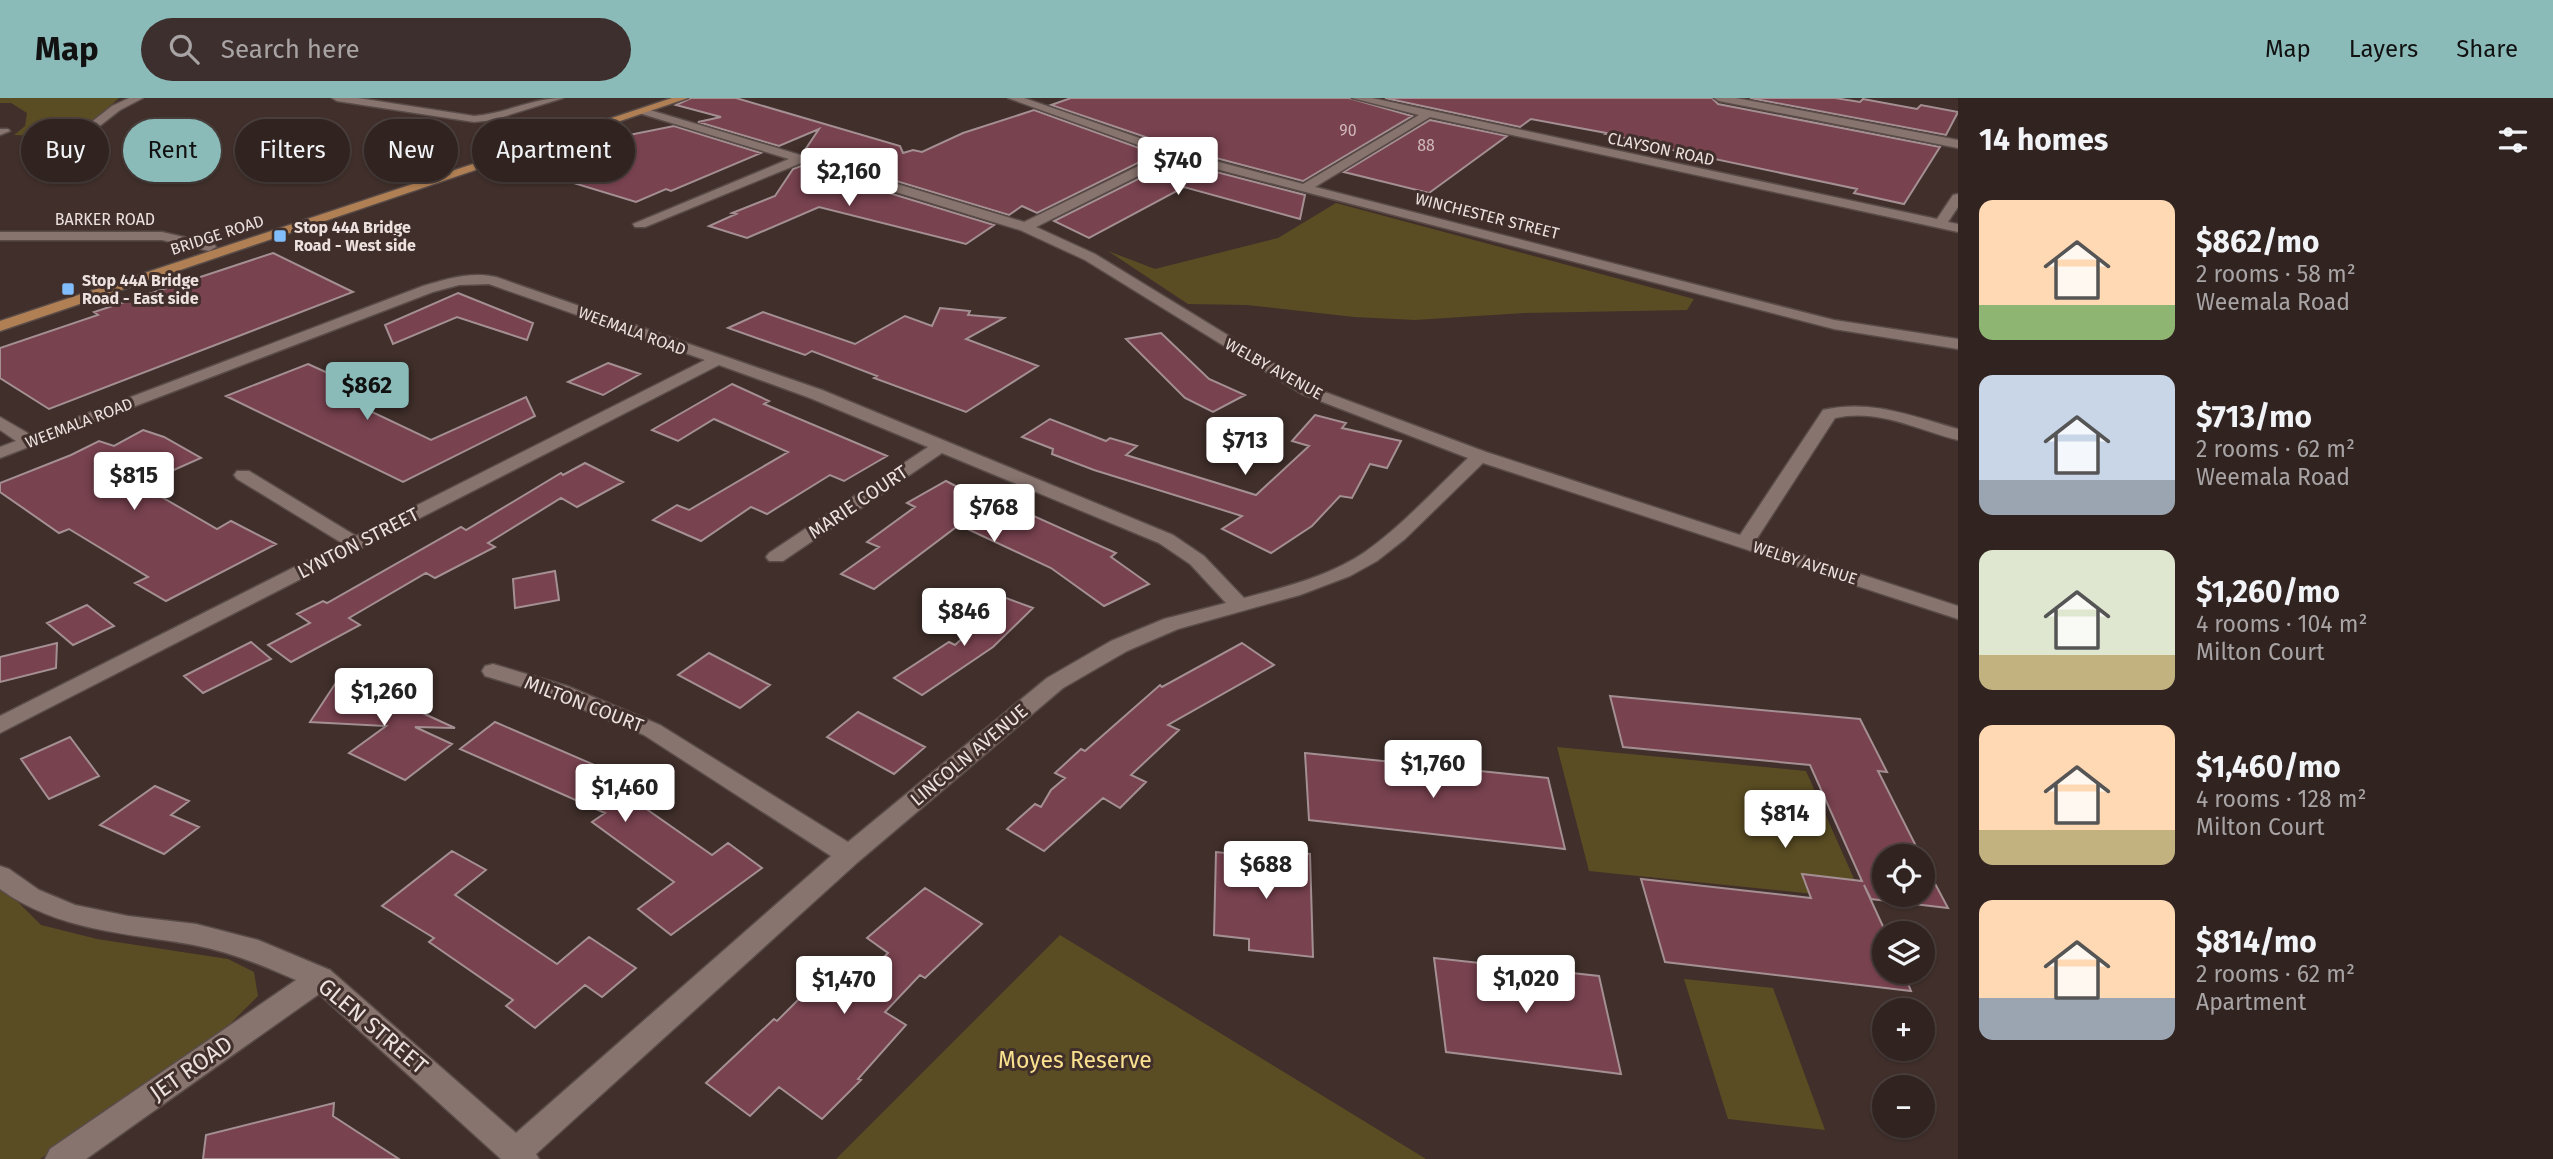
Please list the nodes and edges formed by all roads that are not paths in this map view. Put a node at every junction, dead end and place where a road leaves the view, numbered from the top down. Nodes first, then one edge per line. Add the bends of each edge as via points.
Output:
1 (138, 98) edge
2 (337, 98) edge
3 (558, 98) edge
4 (662, 98) edge
5 (683, 98) edge
6 (1013, 98) edge
7 (1357, 98) edge
8 (1719, 98) edge
9 (358, 99) edge
10 (120, 103) edge
11 (638, 110) junction
12 (1426, 114) junction
13 (101, 119) edge
14 (1958, 144) edge
15 (1173, 154) junction
16 (802, 158) junction
17 (1306, 187) junction
18 (1958, 198) edge
19 (640, 224) dead end
20 (1940, 224) junction
21 (1025, 227) junction
22 (1958, 229) edge
23 (0, 236) edge
24 (209, 247) junction
25 (224, 251) junction
26 (0, 316) edge
27 (0, 326) edge
28 (1958, 344) edge
29 (716, 361) junction
30 (0, 422) edge
31 (1958, 435) edge
32 (29, 442) junction
33 (939, 447) junction
34 (0, 453) edge
35 (1480, 456) junction
36 (243, 475) dead end
37 (1744, 543) junction
38 (356, 544) junction
39 (776, 557) dead end
40 (1240, 604) junction
41 (1958, 613) edge
42 (493, 671) dead end
43 (0, 725) edge
44 (849, 855) junction
45 (0, 876) edge
46 (320, 978) junction
47 (520, 1156) edge
48 (61, 1159) edge

1 - 10 street
2 - 9 street
3 - 9 street via 484,119
4 - 11 main road, BRIDGE ROAD
5 - 11 main road, BRIDGE ROAD
6 - 15 street, WINCHESTER STREET
7 - 12 street, CLAYSON ROAD
8 - 14 street
10 - 13 street
11 - 16 street, WELBY AVENUE
11 - 24 main road, BRIDGE ROAD
11 - 25 main road, BRIDGE ROAD
12 - 17 street
12 - 20 street, CLAYSON ROAD
15 - 17 street, WINCHESTER STREET
15 - 21 street
16 - 19 street
16 - 21 street, WELBY AVENUE
17 - 28 street, WINCHESTER STREET via 1835,324
18 - 20 street
20 - 22 street, CLAYSON ROAD
21 - 35 street, WELBY AVENUE via 1090,257 1308,391
23 - 24 street, BARKER ROAD via 162,236
24 - 25 main road
24 - 26 main road, BRIDGE ROAD
25 - 27 main road, BRIDGE ROAD
29 - 32 street, WEEMALA ROAD via 491,280 457,280
29 - 33 street, WEEMALA ROAD via 817,394
29 - 38 street, LYNTON STREET
30 - 32 street
31 - 37 street via 1888,415 1842,409 1825,419
32 - 34 street, WEEMALA ROAD
33 - 39 street, MARIE COURT
33 - 40 street, WEEMALA ROAD via 1166,539 1197,560
35 - 37 street, WELBY AVENUE
35 - 40 street, LINCOLN AVENUE via 1370,557 1293,591
36 - 38 street
37 - 41 street, WELBY AVENUE
38 - 43 street, LYNTON STREET
40 - 44 street, LINCOLN AVENUE via 1171,624 1119,646 1055,683
42 - 44 street, MILTON COURT via 559,691 652,730
44 - 47 street, LINCOLN AVENUE
45 - 46 street, GLEN STREET via 30,897 71,914 234,944
46 - 47 street, GLEN STREET
46 - 48 street, JET ROAD

